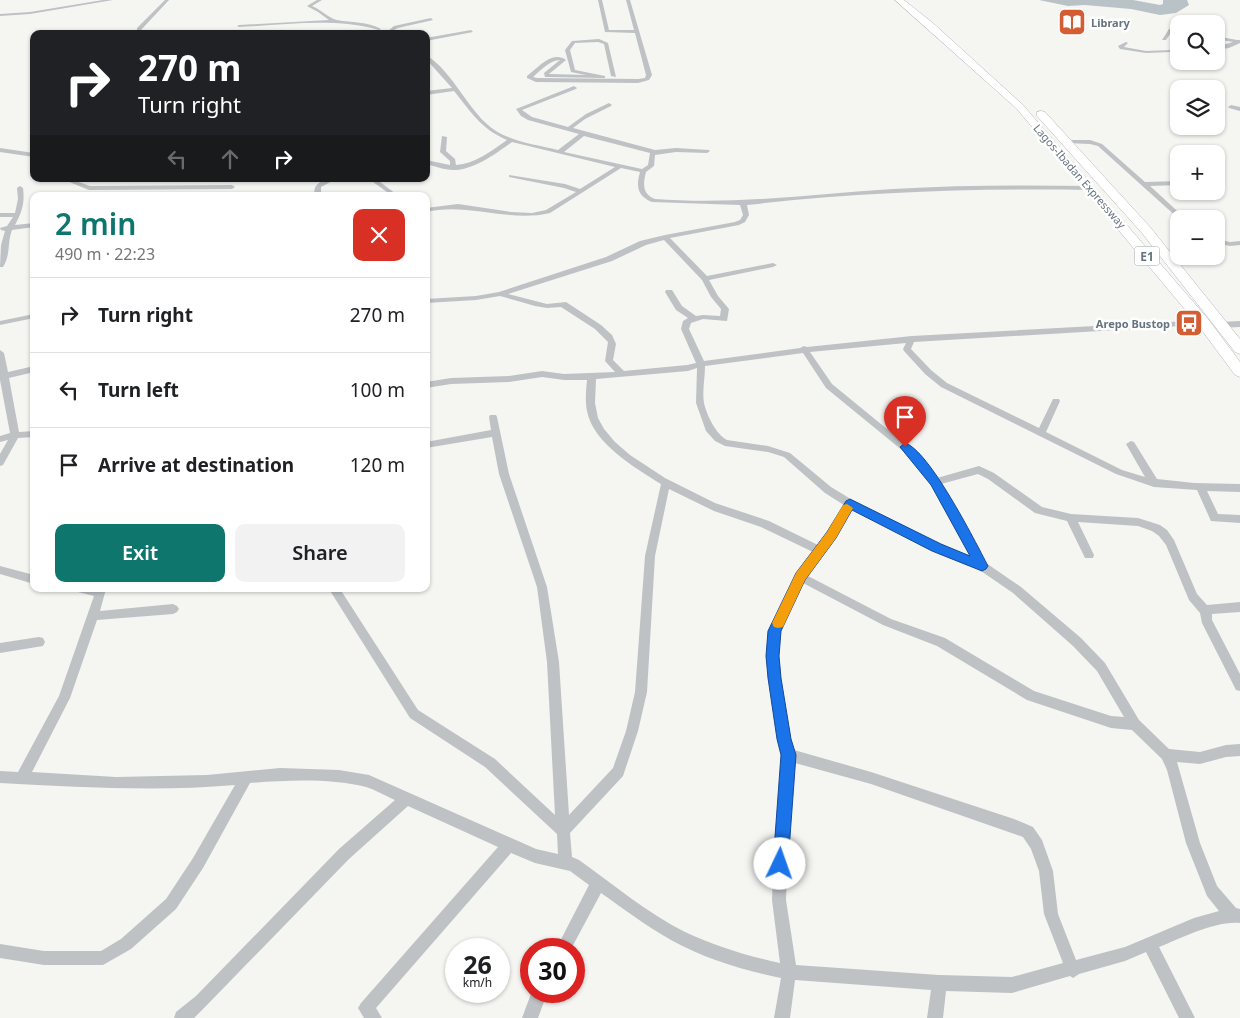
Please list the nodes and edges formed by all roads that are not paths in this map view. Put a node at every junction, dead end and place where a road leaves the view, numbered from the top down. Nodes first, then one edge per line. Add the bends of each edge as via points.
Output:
1 (111, 0) edge
2 (167, 0) edge
3 (320, 0) edge
4 (600, 0) edge
5 (628, 0) edge
6 (899, 0) edge
7 (911, 0) edge
8 (97, 1) edge
9 (0, 15) edge
10 (431, 19) dead end
11 (334, 22) junction
12 (327, 23) junction
13 (239, 26) dead end
14 (324, 28) dead end
15 (139, 29) dead end
16 (375, 30) edge
17 (392, 30) edge
18 (470, 31) dead end
19 (637, 32) junction
20 (1170, 32) edge
21 (956, 36) dead end
22 (430, 39) edge
23 (1225, 39) edge
24 (1239, 41) edge
25 (1126, 43) dead end
26 (1225, 47) edge
27 (1170, 48) edge
28 (1170, 51) edge
29 (430, 60) edge
30 (612, 78) junction
31 (430, 87) edge
32 (574, 88) dead end
33 (454, 89) junction
34 (436, 91) junction
35 (430, 92) edge
36 (1028, 101) dead end
37 (609, 105) dead end
38 (1231, 107) dead end
39 (1240, 109) edge
40 (570, 129) junction
41 (583, 134) junction
42 (444, 137) dead end
43 (511, 140) junction
44 (1068, 142) junction
45 (0, 150) edge
46 (561, 151) junction
47 (707, 151) dead end
48 (655, 152) junction
49 (30, 154) edge
50 (430, 163) edge
51 (620, 167) junction
52 (453, 168) junction
53 (643, 171) junction
54 (512, 176) dead end
55 (73, 182) edge
56 (327, 182) edge
57 (376, 182) edge
58 (1170, 183) edge
59 (1144, 184) junction
60 (232, 187) dead end
61 (20, 188) dead end
62 (89, 188) junction
63 (1090, 188) junction
64 (92, 192) edge
65 (318, 192) edge
66 (390, 192) edge
67 (580, 192) junction
68 (743, 203) junction
69 (430, 209) edge
70 (1174, 210) edge
71 (0, 215) edge
72 (16, 215) junction
73 (30, 226) edge
74 (2, 229) junction
75 (665, 237) junction
76 (1225, 243) edge
77 (1240, 243) edge
78 (0, 264) edge
79 (773, 265) dead end
80 (705, 279) junction
81 (669, 292) dead end
82 (500, 294) junction
83 (430, 300) edge
84 (30, 317) edge
85 (693, 318) junction
86 (1203, 322) junction
87 (0, 323) edge
88 (1240, 324) edge
89 (1219, 325) junction
90 (912, 339) junction
91 (1240, 348) edge
92 (804, 350) junction
93 (0, 353) edge
94 (701, 364) junction
95 (30, 370) edge
96 (1240, 372) edge
97 (621, 373) junction
98 (592, 376) junction
99 (2, 377) edge
100 (430, 384) edge
101 (1056, 401) dead end
102 (493, 417) dead end
103 (495, 433) junction
104 (1041, 433) junction
105 (30, 434) edge
106 (15, 435) junction
107 (0, 439) edge
108 (430, 444) edge
109 (1131, 444) dead end
110 (0, 462) edge
111 (666, 481) junction
112 (935, 482) junction
113 (1154, 483) junction
114 (1200, 487) junction
115 (1240, 488) edge
116 (850, 504) junction
117 (1071, 518) junction
118 (1240, 519) edge
119 (820, 551) junction
120 (1089, 556) dead end
121 (982, 566) junction
122 (0, 570) edge
123 (801, 577) junction
124 (30, 579) edge
125 (99, 592) edge
126 (336, 592) edge
127 (1240, 607) edge
128 (172, 609) dead end
129 (1206, 612) junction
130 (93, 616) junction
131 (39, 642) dead end
132 (0, 648) edge
133 (1240, 686) edge
134 (1135, 724) junction
135 (1240, 750) edge
136 (789, 755) junction
137 (1166, 756) junction
138 (0, 777) edge
139 (246, 778) junction
140 (21, 779) junction
141 (406, 800) junction
142 (563, 831) junction
143 (509, 845) junction
144 (566, 862) junction
145 (598, 883) junction
146 (1236, 915) edge
147 (569, 938) edge
148 (1150, 944) junction
149 (0, 951) edge
150 (1073, 970) junction
151 (790, 972) junction
152 (939, 983) junction
153 (536, 1003) edge
154 (182, 1018) edge
155 (374, 1018) edge
156 (530, 1018) edge
157 (782, 1018) edge
158 (934, 1018) edge
159 (1187, 1018) edge

1 - 8 street
2 - 15 street
3 - 11 street via 309,6
4 - 19 street via 607,31
5 - 19 street
6 - 63 highway, Lagos-Ibadan Expressway / E1 via 1020,107
7 - 21 highway
8 - 9 street
10 - 17 street
11 - 12 street
11 - 16 street via 361,22
12 - 13 street
12 - 14 street
18 - 22 street
19 - 30 street via 649,75 644,80
20 - 27 street via 1164,42
23 - 24 street
24 - 26 street
25 - 28 street via 1120,46 1146,52
29 - 33 street
30 - 30 street via 536,80 529,77 556,58 563,60 547,76 602,78 604,76 573,71 567,50 574,42 599,40 606,43
31 - 34 street
32 - 40 street via 519,109 534,120
33 - 34 street
33 - 43 street via 483,123
34 - 35 street
36 - 44 highway, Lagos-Ibadan Expressway / E1
37 - 40 street via 590,113
38 - 39 street
40 - 41 street
41 - 46 street
41 - 48 street
42 - 52 street via 443,152 453,160
43 - 46 street
43 - 52 street via 472,164
44 - 59 street via 1100,145
44 - 89 highway, Lagos-Ibadan Expressway / E1 via 1146,230
45 - 49 street
46 - 51 street
47 - 48 street
48 - 53 street via 651,166
50 - 52 street
51 - 53 street
51 - 67 street
53 - 68 street via 642,192 654,201
54 - 67 street
55 - 62 street
56 - 65 street via 318,186
57 - 66 street
58 - 59 street
59 - 70 street
60 - 62 street
61 - 72 street via 22,199
62 - 64 street
63 - 68 street via 896,191
63 - 86 highway, Lagos-Ibadan Expressway / E1
67 - 69 street via 539,215 515,216 450,206
68 - 75 street via 746,215 737,224
71 - 72 street
72 - 74 street
73 - 74 street
74 - 78 street via 0,248 5,257
75 - 80 street
75 - 82 street via 609,259
76 - 77 street
79 - 80 street
80 - 85 street via 725,309 724,319
81 - 85 street via 679,308
82 - 83 street
82 - 97 street via 547,306 563,304 608,334 612,340 609,361
84 - 87 street
85 - 94 street via 687,321 685,329
86 - 90 street via 1133,329
86 - 96 highway, Lagos-Ibadan Expressway / E1
88 - 89 street
89 - 91 highway, Lagos-Ibadan Expressway / E1
90 - 92 street
90 - 104 street via 907,349 944,384
92 - 94 street
92 - 112 street via 829,386 905,447
93 - 99 street
94 - 97 street via 688,368
94 - 116 street via 700,403 711,431 718,439 787,455
95 - 99 street
97 - 98 street
98 - 100 street via 542,374
98 - 111 street via 590,410 600,432 616,449
99 - 106 street
101 - 104 street
102 - 103 street
103 - 108 street
103 - 142 street via 504,474 542,587 553,662
104 - 113 street via 1119,472
105 - 106 street
106 - 107 street
106 - 110 street
109 - 113 street
111 - 119 street via 712,506 763,523
111 - 142 street via 650,556 641,692 632,731 618,772
112 - 117 street via 979,470 1039,510
112 - 121 street
113 - 114 street
114 - 115 street
114 - 118 street via 1215,518
116 - 119 street
116 - 121 street via 936,548
117 - 120 street
117 - 129 street via 1138,522 1156,528 1170,543 1193,597
119 - 123 street
121 - 134 street via 1017,590 1077,642 1101,667
122 - 124 street
123 - 134 street via 887,622 941,642 1031,696 1111,722
123 - 136 street via 774,631 772,656
125 - 130 street
126 - 142 street via 414,714 490,763
127 - 129 street
128 - 130 street
129 - 133 street via 1206,620
130 - 140 street via 64,698
131 - 132 street
134 - 137 street
135 - 137 street via 1200,758
136 - 150 street via 871,778 1028,832 1037,845 1046,871 1051,914
136 - 151 street via 779,900
137 - 146 street via 1173,768 1193,842 1212,891
138 - 140 street
139 - 140 street via 116,783
139 - 141 street via 280,774 339,776 369,781
139 - 149 street via 171,904 126,944 103,958 44,958
141 - 143 street
141 - 154 street via 344,854
142 - 144 street
143 - 144 street via 535,856
143 - 155 street via 366,1008
144 - 145 street
145 - 147 street
145 - 151 street via 678,936 707,950
146 - 148 street via 1194,925
148 - 150 street
148 - 159 street
150 - 152 street via 1012,985
151 - 152 street
151 - 157 street
152 - 158 street
153 - 156 street

